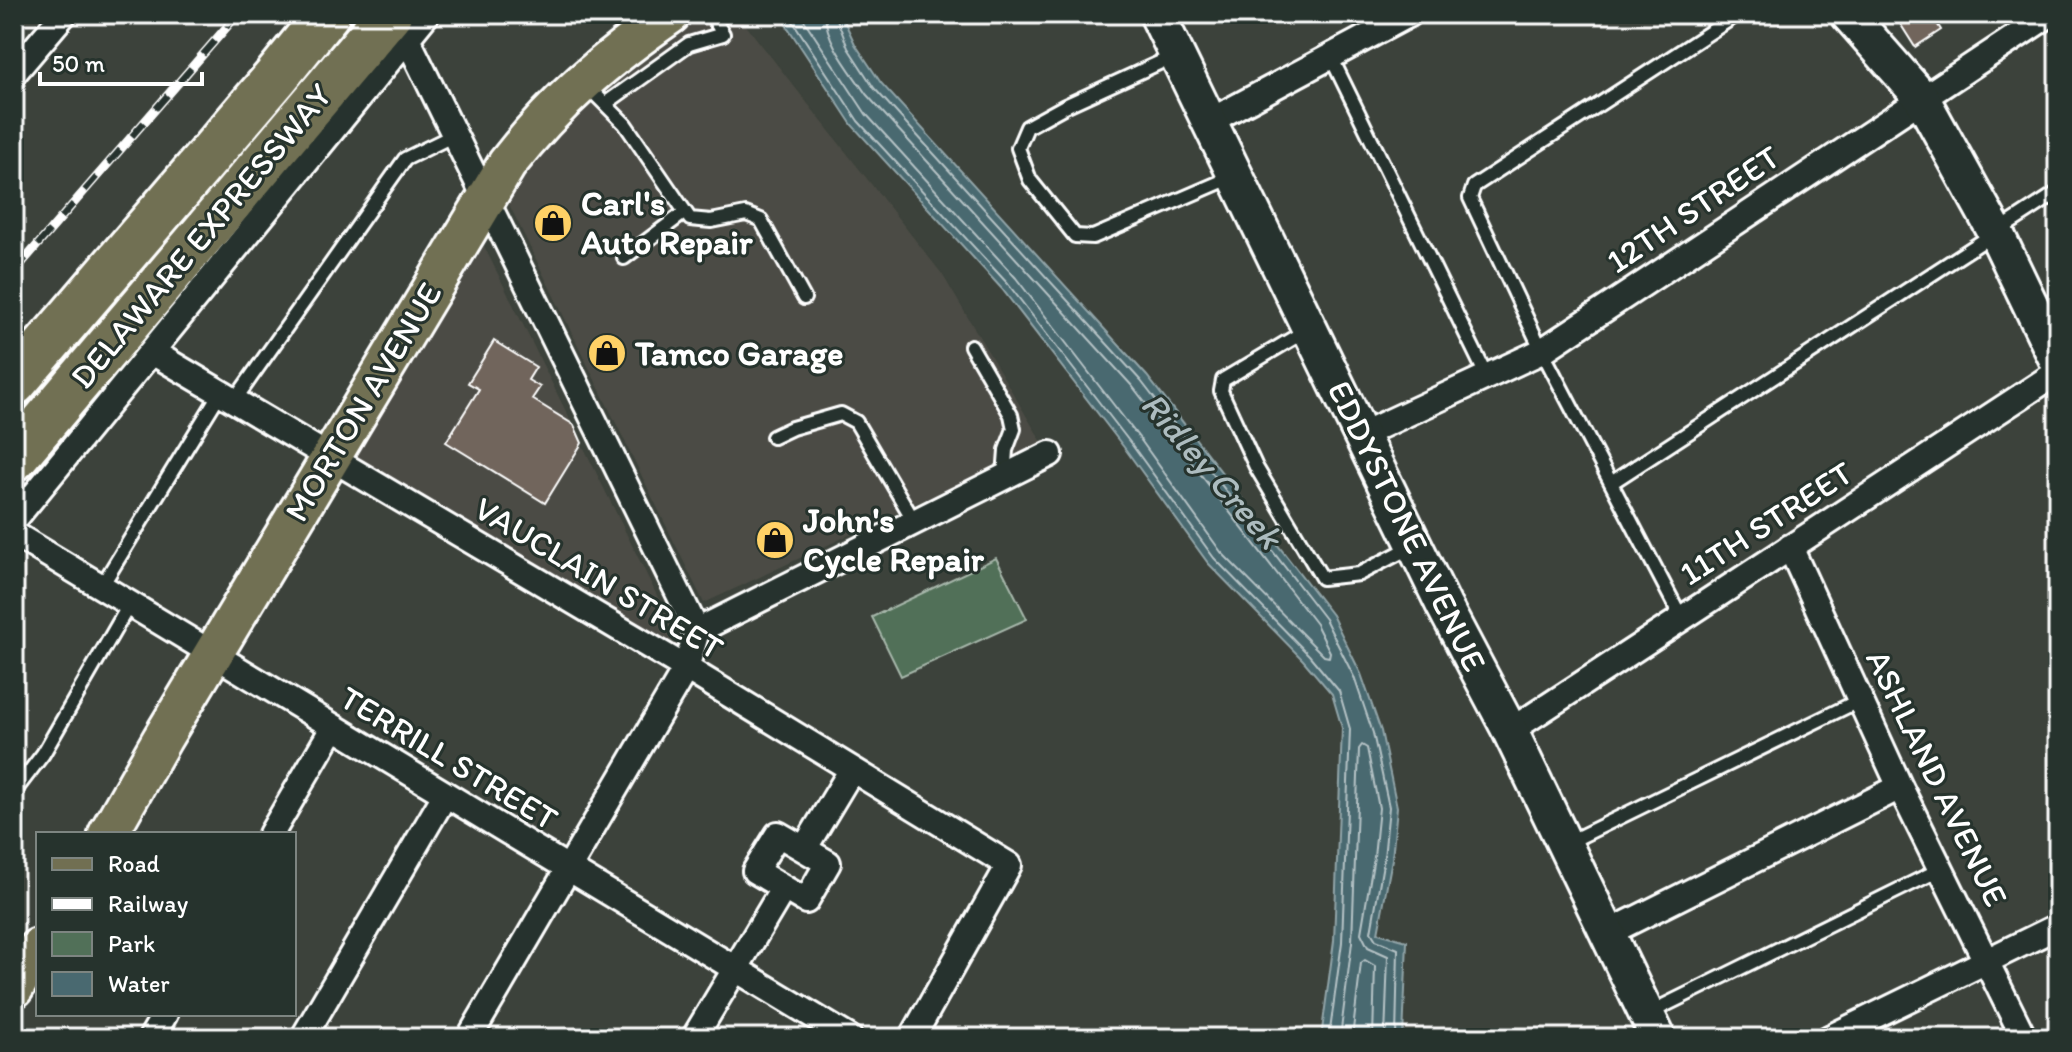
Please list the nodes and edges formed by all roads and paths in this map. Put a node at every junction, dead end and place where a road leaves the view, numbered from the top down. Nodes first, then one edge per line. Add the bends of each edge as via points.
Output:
1 (64, 14) edge
2 (327, 14) edge
3 (427, 14) edge
4 (671, 14) edge
5 (711, 14) edge
6 (1157, 14) edge
7 (1738, 14) edge
8 (1848, 14) edge
9 (2050, 14) edge
10 (1395, 18) edge
11 (398, 26) edge
12 (1177, 54) junction
13 (1331, 57) junction
14 (14, 73) edge
15 (594, 92) junction
16 (1921, 97) junction
17 (1210, 121) junction
18 (454, 135) junction
19 (1236, 176) junction
20 (2058, 192) edge
21 (485, 198) junction
22 (685, 212) junction
23 (1996, 233) junction
24 (624, 258) dead end
25 (804, 298) dead end
26 (1309, 328) junction
27 (971, 346) dead end
28 (1542, 351) junction
29 (152, 352) junction
30 (2058, 362) edge
31 (2058, 372) edge
32 (1487, 377) junction
33 (14, 383) edge
34 (227, 397) junction
35 (1361, 435) junction
36 (773, 437) dead end
37 (1050, 454) dead end
38 (14, 458) edge
39 (329, 458) junction
40 (1004, 477) junction
41 (1611, 483) junction
42 (14, 520) edge
43 (914, 521) junction
44 (14, 534) edge
45 (1414, 545) junction
46 (1790, 547) junction
47 (101, 587) junction
48 (129, 605) junction
49 (1682, 619) junction
50 (697, 631) junction
51 (212, 655) junction
52 (686, 668) junction
53 (1860, 700) junction
54 (333, 728) junction
55 (1510, 731) junction
56 (851, 771) junction
57 (1900, 787) junction
58 (14, 792) edge
59 (445, 795) junction
60 (109, 832) edge
61 (272, 832) edge
62 (1564, 845) junction
63 (804, 849) junction
64 (567, 869) junction
65 (1941, 869) junction
66 (783, 889) junction
67 (2058, 926) edge
68 (1606, 934) junction
69 (29, 955) edge
70 (1987, 961) junction
71 (735, 969) junction
72 (14, 988) edge
73 (164, 1016) edge
74 (1652, 1026) edge
75 (151, 1038) edge
76 (303, 1038) edge
77 (469, 1038) edge
78 (694, 1038) edge
79 (850, 1038) edge
80 (912, 1038) edge
81 (1830, 1038) edge
82 (2024, 1038) edge

1 - 14 street
2 - 33 highway, DELAWARE EXPRESSWAY
3 - 11 street
4 - 15 main road, MORTON AVENUE
5 - 15 lane via 723,34 689,44
6 - 12 street, EDDYSTONE AVENUE
7 - 28 lane via 1474,186 1473,206
8 - 16 street
9 - 16 street, 12TH STREET
10 - 13 street
11 - 18 street
11 - 29 street
11 - 38 highway, DELAWARE EXPRESSWAY
12 - 17 street, EDDYSTONE AVENUE
12 - 19 lane via 1027,127 1018,148 1030,180 1075,236 1093,237
13 - 17 street
13 - 32 lane
15 - 21 main road, MORTON AVENUE via 533,131
15 - 22 lane via 625,124
16 - 23 street
16 - 28 street, 12TH STREET
17 - 19 street, EDDYSTONE AVENUE
18 - 21 street
18 - 34 lane via 405,159
19 - 26 street, EDDYSTONE AVENUE
20 - 23 lane
21 - 39 main road, MORTON AVENUE
21 - 50 street
22 - 24 lane
22 - 25 lane via 690,219 746,214 761,220
23 - 30 street
23 - 41 lane
26 - 35 street, EDDYSTONE AVENUE
26 - 45 lane via 1223,380 1221,391 1256,467 1322,578 1359,574
27 - 40 lane via 1011,415 1014,429
28 - 32 street, 12TH STREET
28 - 41 lane
29 - 34 street, VAUCLAIN STREET
29 - 42 street
31 - 46 street, 11TH STREET
32 - 35 street, 12TH STREET
34 - 39 street, VAUCLAIN STREET
34 - 47 lane
35 - 45 street, EDDYSTONE AVENUE
36 - 43 lane via 841,414 856,422
37 - 40 street
39 - 51 main road, MORTON AVENUE
39 - 52 street, VAUCLAIN STREET
40 - 43 street
41 - 49 lane
43 - 50 street
44 - 47 street, TERRILL STREET
45 - 55 street, EDDYSTONE AVENUE
46 - 49 street, 11TH STREET
46 - 53 street, ASHLAND AVENUE
47 - 48 street, TERRILL STREET
48 - 51 street, TERRILL STREET
48 - 58 lane via 43,754
49 - 55 street, 11TH STREET
50 - 52 street
51 - 54 street, TERRILL STREET
51 - 60 main road, MORTON AVENUE
52 - 56 street, VAUCLAIN STREET
52 - 64 street
53 - 57 street, ASHLAND AVENUE
53 - 62 lane
54 - 59 street, TERRILL STREET
54 - 61 street
55 - 62 street, EDDYSTONE AVENUE
56 - 63 street
56 - 80 street, VAUCLAIN STREET via 1009,865
57 - 65 street, ASHLAND AVENUE
57 - 68 street
59 - 64 street, TERRILL STREET
59 - 76 street
62 - 68 street, EDDYSTONE AVENUE
63 - 66 street via 828,863 806,901
63 - 66 street via 778,834 755,871
64 - 71 street, TERRILL STREET
64 - 77 street
65 - 70 street, ASHLAND AVENUE
65 - 74 lane
66 - 71 street
67 - 70 street
68 - 74 street, EDDYSTONE AVENUE
69 - 72 main road
70 - 81 street
70 - 82 street, ASHLAND AVENUE
71 - 78 street
71 - 79 street, TERRILL STREET
73 - 75 street

